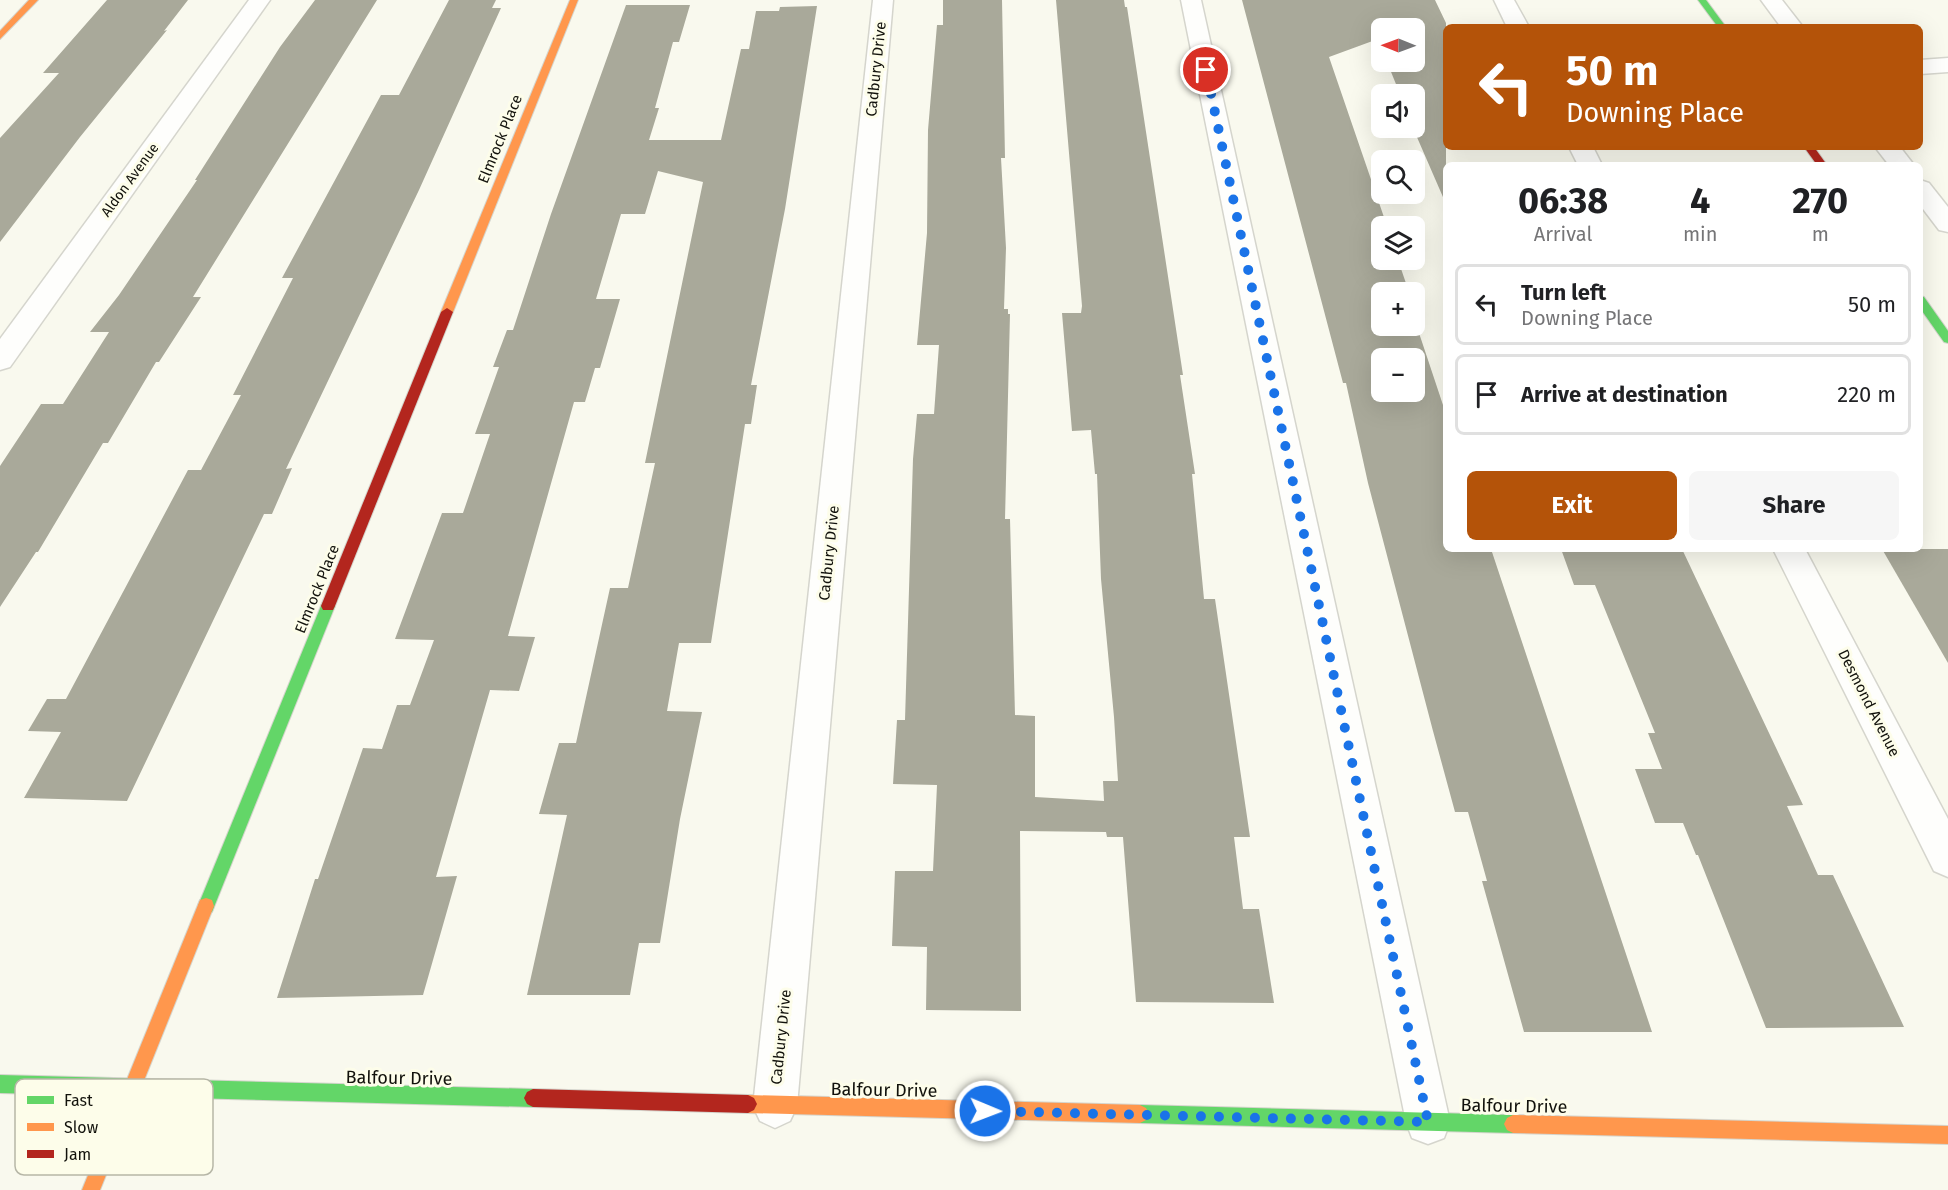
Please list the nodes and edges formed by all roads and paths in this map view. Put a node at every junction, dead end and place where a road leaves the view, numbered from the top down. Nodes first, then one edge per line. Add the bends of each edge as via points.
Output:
1 (34, 0) edge
2 (260, 0) edge
3 (574, 0) edge
4 (883, 0) edge
5 (1191, 0) edge
6 (1504, 0) edge
7 (1702, 0) edge
8 (1771, 0) edge
9 (1516, 24) edge
10 (1720, 24) edge
11 (1790, 24) edge
12 (0, 36) edge
13 (1948, 65) edge
14 (1923, 67) edge
15 (1890, 150) edge
16 (1900, 162) edge
17 (1923, 192) edge
18 (1948, 224) edge
19 (1923, 304) edge
20 (1948, 339) edge
21 (0, 360) edge
22 (1791, 552) edge
23 (1948, 858) edge
24 (136, 1079) edge
25 (0, 1084) edge
26 (15, 1085) edge
27 (213, 1091) edge
28 (775, 1106) junction
29 (1428, 1122) junction
30 (1948, 1135) edge
31 (97, 1175) edge
32 (91, 1190) edge

1 - 12 street
2 - 21 street, Aldon Avenue
3 - 24 street, Elmrock Place
4 - 28 street, Cadbury Drive
5 - 29 street
6 - 9 street
7 - 10 street
8 - 11 street
13 - 14 street
15 - 16 street
17 - 18 street
19 - 20 street
22 - 23 street, Desmond Avenue
25 - 26 street, Balfour Drive
27 - 28 street, Balfour Drive
28 - 29 street, Balfour Drive
29 - 30 street, Balfour Drive
31 - 32 street, Elmrock Place

